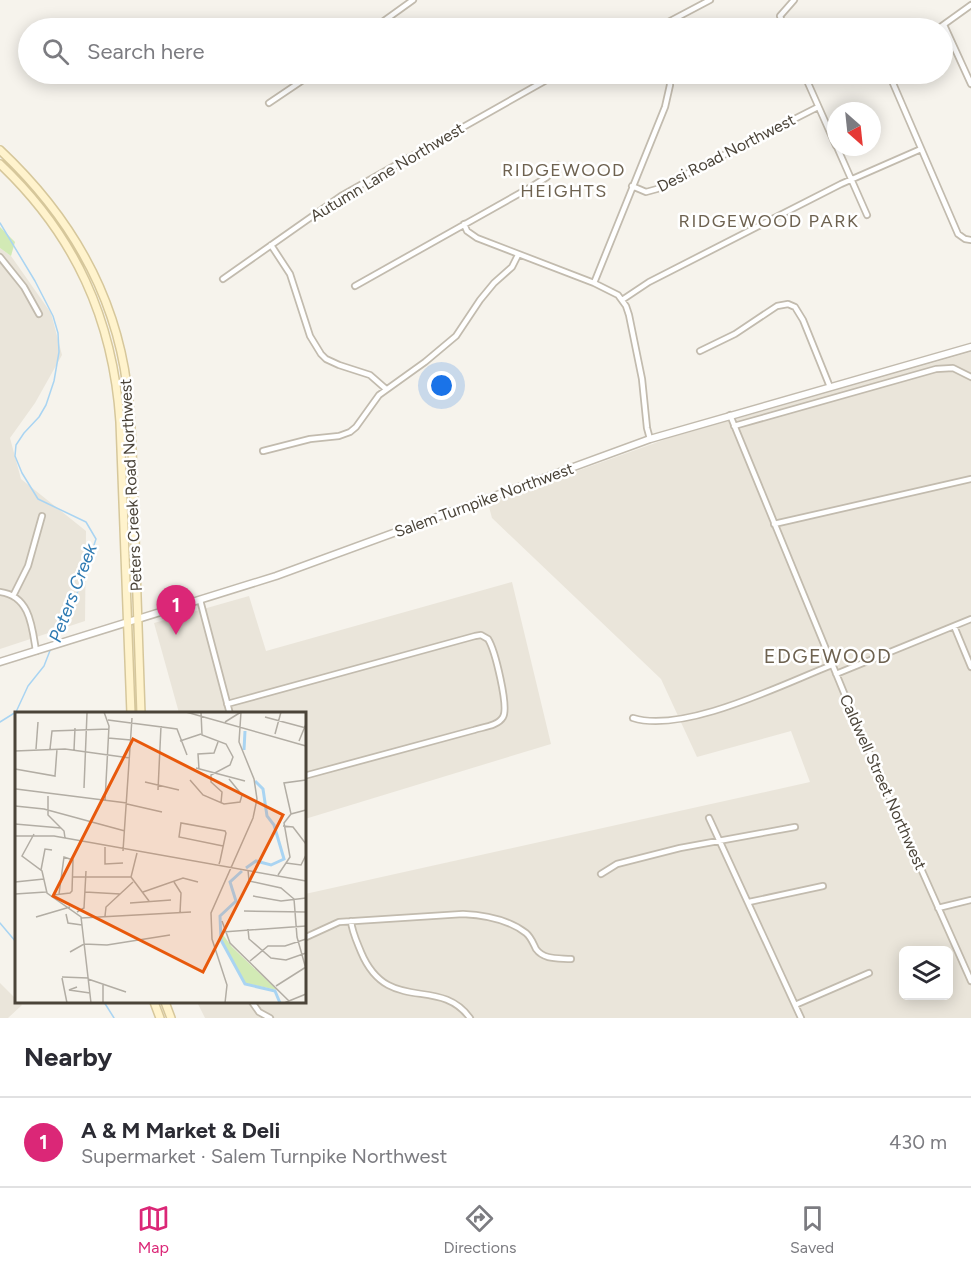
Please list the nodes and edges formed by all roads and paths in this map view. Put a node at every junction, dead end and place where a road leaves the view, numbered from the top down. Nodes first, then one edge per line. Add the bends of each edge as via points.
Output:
1 (413, 0) edge
2 (710, 0) edge
3 (794, 0) edge
4 (971, 5) edge
5 (388, 18) edge
6 (676, 18) edge
7 (781, 18) edge
8 (953, 18) edge
9 (953, 44) edge
10 (297, 84) edge
11 (539, 84) edge
12 (670, 84) edge
13 (808, 84) edge
14 (893, 84) edge
15 (971, 84) edge
16 (268, 103) dead end
17 (818, 107) junction
18 (827, 126) edge
19 (921, 149) junction
20 (0, 150) edge
21 (840, 156) edge
22 (0, 165) edge
23 (558, 165) dead end
24 (851, 180) junction
25 (632, 186) junction
26 (867, 215) dead end
27 (464, 224) junction
28 (971, 240) edge
29 (271, 245) junction
30 (518, 255) junction
31 (1, 259) edge
32 (223, 279) dead end
33 (594, 283) junction
34 (355, 286) dead end
35 (622, 300) junction
36 (39, 314) dead end
37 (971, 348) edge
38 (700, 351) dead end
39 (971, 377) edge
40 (830, 387) junction
41 (386, 389) junction
42 (730, 415) junction
43 (734, 426) junction
44 (650, 439) junction
45 (263, 451) dead end
46 (971, 479) edge
47 (42, 516) dead end
48 (774, 524) junction
49 (0, 592) edge
50 (14, 596) junction
51 (200, 600) junction
52 (138, 618) junction
53 (971, 620) edge
54 (128, 622) junction
55 (954, 626) junction
56 (38, 650) junction
57 (0, 662) edge
58 (832, 664) junction
59 (971, 667) edge
60 (836, 674) junction
61 (228, 704) junction
62 (131, 712) edge
63 (141, 712) edge
64 (230, 712) edge
65 (633, 718) dead end
66 (306, 775) edge
67 (709, 818) dead end
68 (795, 827) dead end
69 (720, 841) junction
70 (601, 874) dead end
71 (823, 886) dead end
72 (971, 900) edge
73 (749, 902) junction
74 (938, 908) junction
75 (351, 921) junction
76 (306, 937) edge
77 (571, 958) dead end
78 (869, 973) dead end
79 (971, 981) edge
80 (154, 1003) edge
81 (165, 1003) edge
82 (253, 1003) edge
83 (795, 1005) junction
84 (160, 1018) edge
85 (171, 1018) edge
86 (270, 1018) edge
87 (470, 1018) edge
88 (801, 1018) edge

1 - 5 street
2 - 6 street
3 - 7 street
4 - 8 street
9 - 15 street
10 - 16 street
11 - 29 street, Autumn Lane Northwest via 366,181
12 - 25 street via 665,107
13 - 17 street
14 - 19 street
17 - 18 street
17 - 25 street, Desi Road Northwest via 657,189 646,192
19 - 24 street
19 - 28 street via 958,234
20 - 52 main road, Peters Creek Road Northwest via 43,194 70,230 96,277 115,327 130,409
21 - 24 street
22 - 54 main road, Peters Creek Road Northwest via 34,199 65,242 104,325 118,397
23 - 27 street via 547,177
24 - 26 street
24 - 35 street via 649,282
25 - 33 street
27 - 30 street via 471,234
27 - 34 street
29 - 32 street, Autumn Lane Northwest
29 - 41 street via 291,274 310,336 321,354 339,365 370,375
30 - 33 street
30 - 41 street via 456,336
31 - 36 street via 24,287
33 - 35 street
35 - 44 street via 634,337
37 - 40 street, Salem Turnpike Northwest
38 - 40 street via 743,329 774,307 788,304 795,307 803,320
39 - 43 street via 953,368 936,369
40 - 42 street, Salem Turnpike Northwest
41 - 45 street via 347,434
42 - 43 street, Caldwell Street Northwest
42 - 44 street, Salem Turnpike Northwest
43 - 48 street, Caldwell Street Northwest
44 - 51 street, Salem Turnpike Northwest via 276,576
46 - 48 street
47 - 50 street via 28,566
48 - 58 street, Caldwell Street Northwest
49 - 50 street
50 - 56 street via 27,611
51 - 52 street, Salem Turnpike Northwest
51 - 61 street
52 - 54 street, Salem Turnpike Northwest
52 - 63 main road, Peters Creek Road Northwest
53 - 55 street
54 - 56 street, Salem Turnpike Northwest
54 - 62 main road, Peters Creek Road Northwest
55 - 59 street
55 - 60 street
56 - 57 street, Salem Turnpike Northwest
58 - 60 street, Caldwell Street Northwest
58 - 65 street via 698,716 654,721
60 - 74 street, Caldwell Street Northwest
61 - 64 street
61 - 66 street via 475,636 490,642 506,710 497,722
67 - 69 street
68 - 69 street
69 - 70 street via 617,864
69 - 73 street
71 - 73 street
72 - 74 street
73 - 83 street
74 - 79 street, Caldwell Street Northwest
75 - 76 street via 332,924
75 - 77 street via 480,915 508,924 530,937 542,955
75 - 87 street via 366,964 381,982 395,989 450,1000
78 - 83 street
80 - 84 main road
81 - 85 main road
82 - 86 street
83 - 88 street

